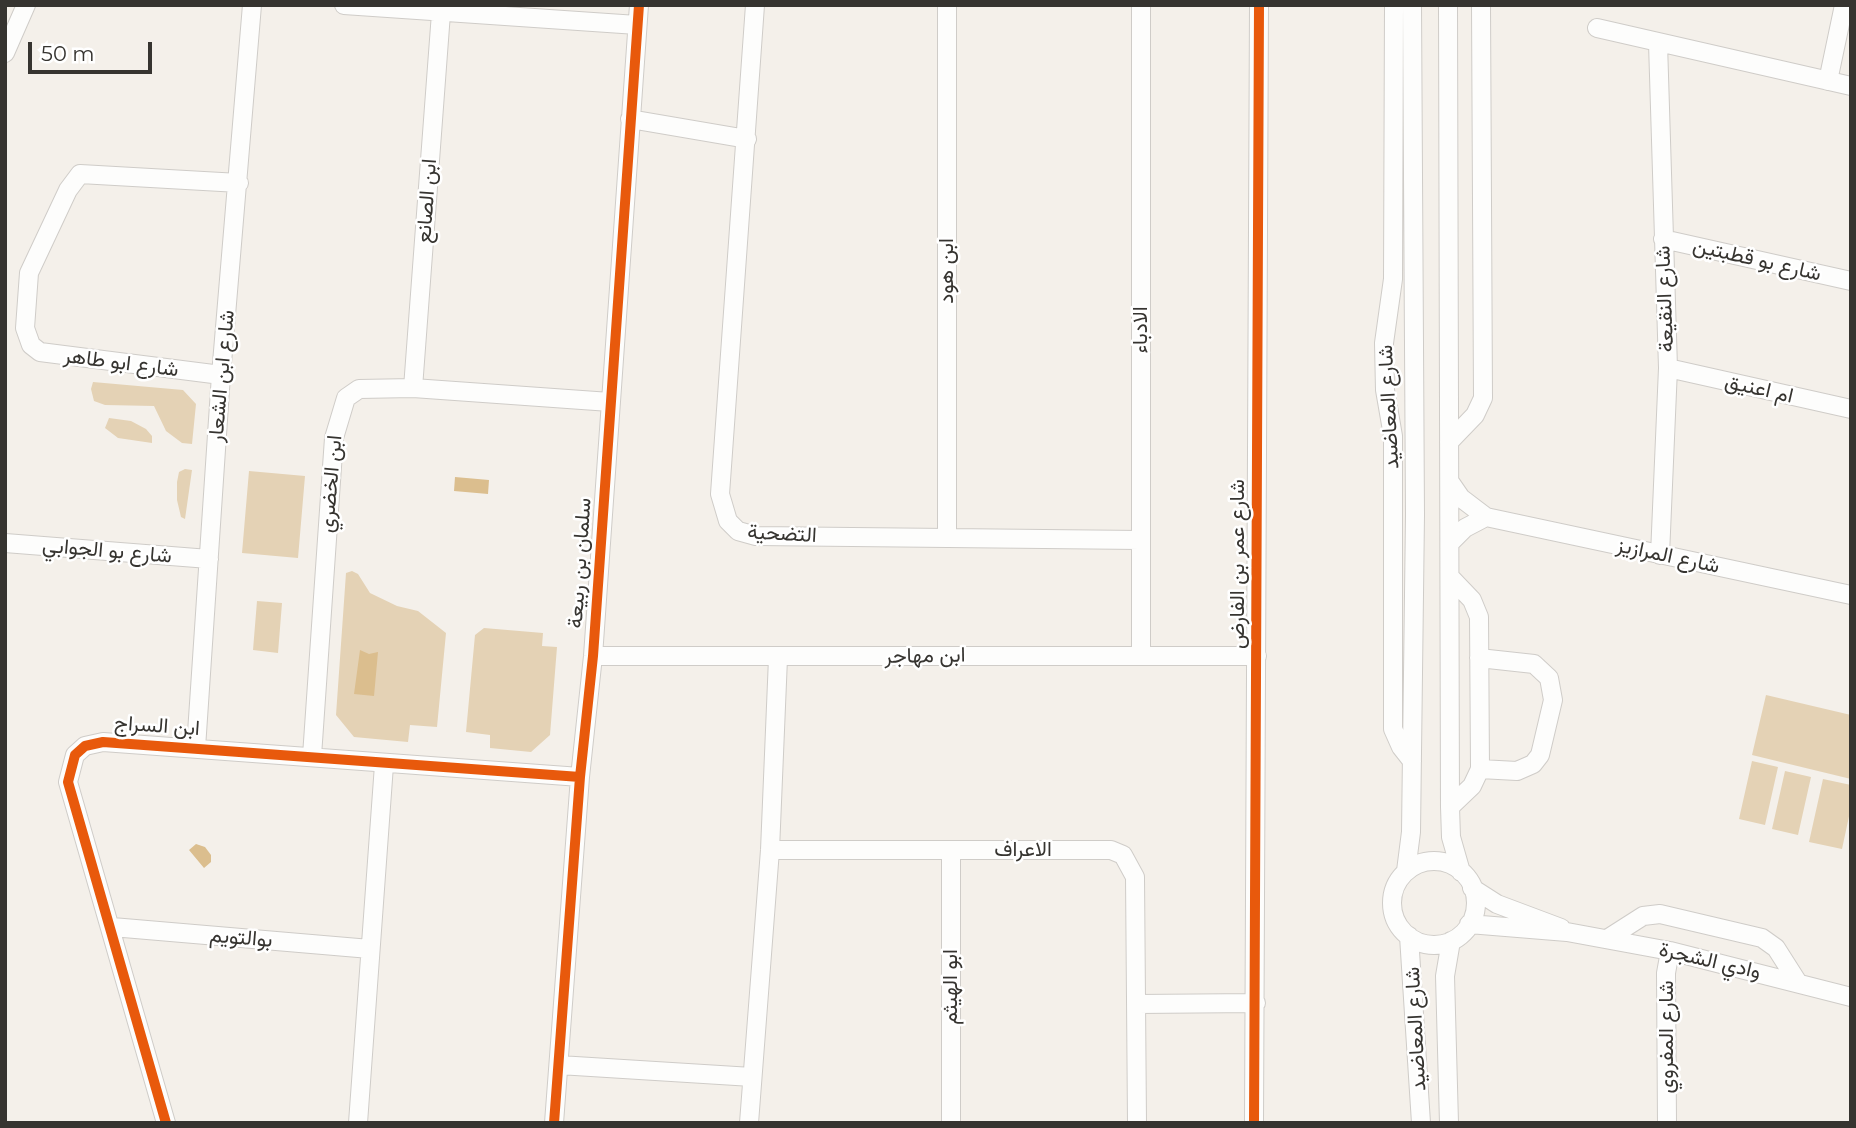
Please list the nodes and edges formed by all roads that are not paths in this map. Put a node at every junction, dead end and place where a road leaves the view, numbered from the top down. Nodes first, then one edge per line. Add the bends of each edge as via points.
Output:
1 (26, 5) edge
2 (251, 5) edge
3 (344, 5) edge
4 (639, 5) edge
5 (755, 5) edge
6 (947, 5) edge
7 (1141, 5) edge
8 (1259, 5) edge
9 (1394, 5) edge
10 (1412, 5) edge
11 (1448, 5) edge
12 (1481, 5) edge
13 (1844, 5) edge
14 (441, 13) junction
15 (637, 25) junction
16 (1597, 28) dead end
17 (1658, 43) junction
18 (5, 52) edge
19 (1828, 80) junction
20 (1851, 86) edge
21 (629, 120) junction
22 (747, 139) junction
23 (239, 183) junction
24 (1663, 239) junction
25 (1851, 281) edge
26 (1668, 368) junction
27 (221, 375) junction
28 (413, 388) junction
29 (610, 402) junction
30 (1851, 409) edge
31 (1450, 442) junction
32 (1450, 482) junction
33 (1486, 517) junction
34 (947, 536) junction
35 (1140, 540) junction
36 (5, 543) edge
37 (1450, 543) junction
38 (1660, 555) junction
39 (209, 559) junction
40 (1450, 577) junction
41 (1851, 595) edge
42 (1141, 654) junction
43 (593, 656) junction
44 (1256, 656) junction
45 (778, 657) junction
46 (1479, 658) junction
47 (197, 748) junction
48 (312, 756) junction
49 (1412, 761) junction
50 (384, 765) junction
51 (1480, 769) junction
52 (580, 777) junction
53 (1450, 807) junction
54 (770, 850) junction
55 (951, 850) junction
56 (1406, 871) junction
57 (1461, 872) junction
58 (1472, 888) junction
59 (1469, 925) junction
60 (112, 927) junction
61 (1567, 932) junction
62 (1409, 936) junction
63 (1606, 939) junction
64 (1451, 941) junction
65 (370, 949) junction
66 (1670, 951) junction
67 (1797, 981) junction
68 (1850, 994) edge
69 (1255, 1003) junction
70 (1137, 1004) junction
71 (559, 1065) junction
72 (752, 1077) junction
73 (166, 1123) edge
74 (358, 1123) edge
75 (554, 1123) edge
76 (748, 1123) edge
77 (951, 1123) edge
78 (1137, 1123) edge
79 (1254, 1123) edge
80 (1421, 1123) edge
81 (1449, 1123) edge
82 (1667, 1123) edge

1 - 18 street
2 - 23 street, شارع ابن الشعار
3 - 14 street
4 - 15 street, سلمان بن ربيعة
5 - 22 street, التضحية
6 - 34 street, ابن هود
7 - 35 street, الادباء
8 - 44 street, شارع عمر بن الفارض
9 - 49 street, شارع المعاضيد via 1393,279 1384,343 1385,390 1393,436 1393,729
10 - 49 street, شارع المعاضيد
11 - 31 street
12 - 31 street via 1483,398 1475,415
13 - 19 street
14 - 15 street
14 - 28 street, ابن الصانع
15 - 21 street, سلمان بن ربيعة
16 - 17 street
17 - 19 street
17 - 24 street, شارع النقيعة
19 - 20 street
21 - 22 street
21 - 29 street, سلمان بن ربيعة
22 - 34 street, التضحية via 720,494 728,521 738,531 756,536
23 - 27 street, شارع ابن الشعار
23 - 27 street, شارع ابو طاهر via 80,174 29,273 25,328 31,345 40,352
24 - 25 street, شارع بو قطبتين
24 - 26 street, شارع النقيعة
26 - 30 street, ام اعنيق
26 - 38 street, شارع النقيعة
27 - 39 street, شارع ابن الشعار
28 - 29 street, ابن الخضري
28 - 48 street, ابن الخضري via 359,389 346,398 339,413
29 - 43 street, سلمان بن ربيعة
31 - 32 street
32 - 33 street, شارع المرازيز via 1461,498
32 - 37 street
33 - 37 street
33 - 38 street, شارع المرازيز
34 - 35 street, التضحية
35 - 42 street, الادباء
36 - 39 street, شارع بو الجوابي
37 - 40 street
38 - 41 street, شارع المرازيز
39 - 47 street, شارع ابن الشعار
40 - 46 street via 1472,600 1479,617
40 - 53 street
42 - 44 street, ابن مهاجر
42 - 45 street, ابن مهاجر
43 - 45 street, ابن مهاجر
43 - 52 street, سلمان بن ربيعة
44 - 69 street, شارع عمر بن الفارض
45 - 54 street
46 - 51 street
46 - 51 street via 1534,664 1549,678 1553,700 1539,755 1532,764 1517,771
47 - 48 street, ابن السراج
47 - 60 street, ابن السراج via 103,742 86,746 75,755 68,782
48 - 50 street, ابن السراج
49 - 56 street, شارع المعاضيد
50 - 52 street, ابن السراج
50 - 65 street
51 - 53 street via 1472,786
52 - 71 street, سلمان بن ربيعة
53 - 57 street via 1451,837
54 - 55 street, الاعراف
54 - 72 street
55 - 70 street, الاعراف via 1111,850 1124,855 1135,877
55 - 77 street, ابو الهيثم
56 - 57 street via 1434,861
56 - 62 street via 1395,886 1392,904 1396,922
57 - 58 street
58 - 59 street via 1475,907
58 - 61 street, وادي الشجرة via 1497,904 1549,921
59 - 61 street, وادي الشجرة
59 - 64 street
60 - 65 street, بوالتويم
60 - 73 street, ابن السراج
61 - 63 street, وادي الشجرة
62 - 64 street via 1429,944
62 - 80 street, شارع المعاضيد
63 - 66 street, وادي الشجرة
63 - 67 street via 1643,916 1660,914 1762,938 1776,948
64 - 81 street, شارع المعاضيد via 1445,976
65 - 74 street
66 - 67 street, وادي الشجرة
66 - 82 street, شارع المفروي via 1666,973
67 - 68 street, وادي الشجرة
69 - 70 street
69 - 79 street, شارع عمر بن الفارض
70 - 78 street, الاعراف
71 - 72 street
71 - 75 street, سلمان بن ربيعة
72 - 76 street

